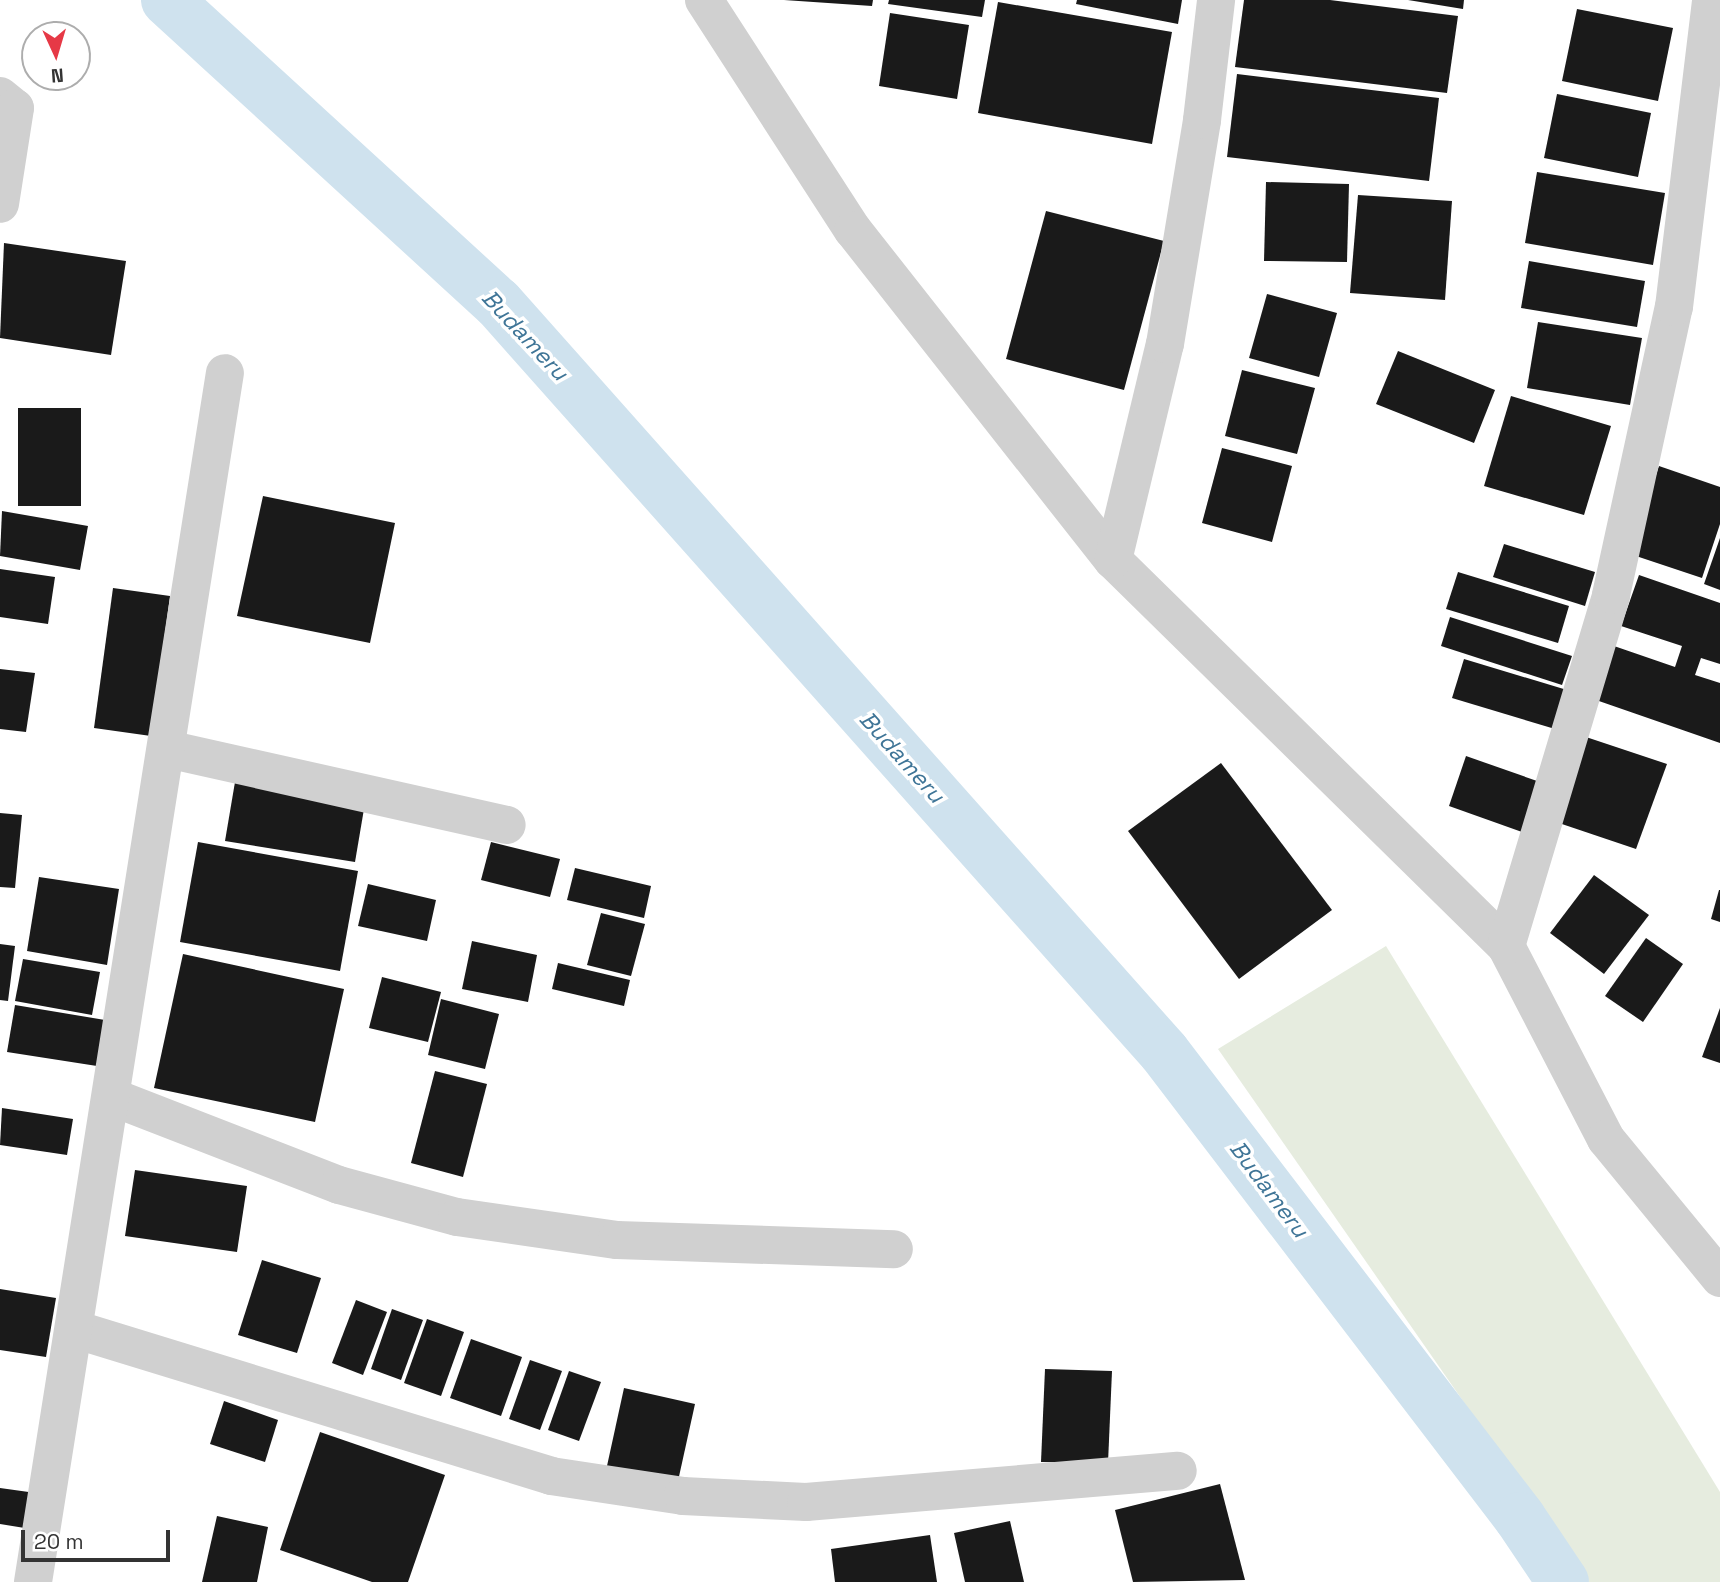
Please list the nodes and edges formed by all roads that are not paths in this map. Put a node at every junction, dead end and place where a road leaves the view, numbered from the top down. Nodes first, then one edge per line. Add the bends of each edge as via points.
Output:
1 (704, 0) edge
2 (1216, 0) edge
3 (1711, 0) edge
4 (0, 96) edge
5 (0, 204) edge
6 (225, 373) dead end
7 (1113, 560) junction
8 (167, 749) junction
9 (507, 825) dead end
10 (1506, 946) junction
11 (112, 1097) junction
12 (894, 1250) dead end
13 (1720, 1278) edge
14 (74, 1329) junction
15 (1178, 1471) dead end
16 (33, 1582) edge

1 - 7 street via 853,230
2 - 7 street via 1202,120 1165,344
3 - 10 street via 1671,320 1611,595
4 - 5 street via 15,108
6 - 8 street
7 - 10 street
8 - 9 street
8 - 11 street
10 - 13 street via 1606,1139
11 - 12 street via 339,1185 457,1217 617,1240
11 - 14 street
14 - 15 street via 551,1476 683,1496 806,1502
14 - 16 street

